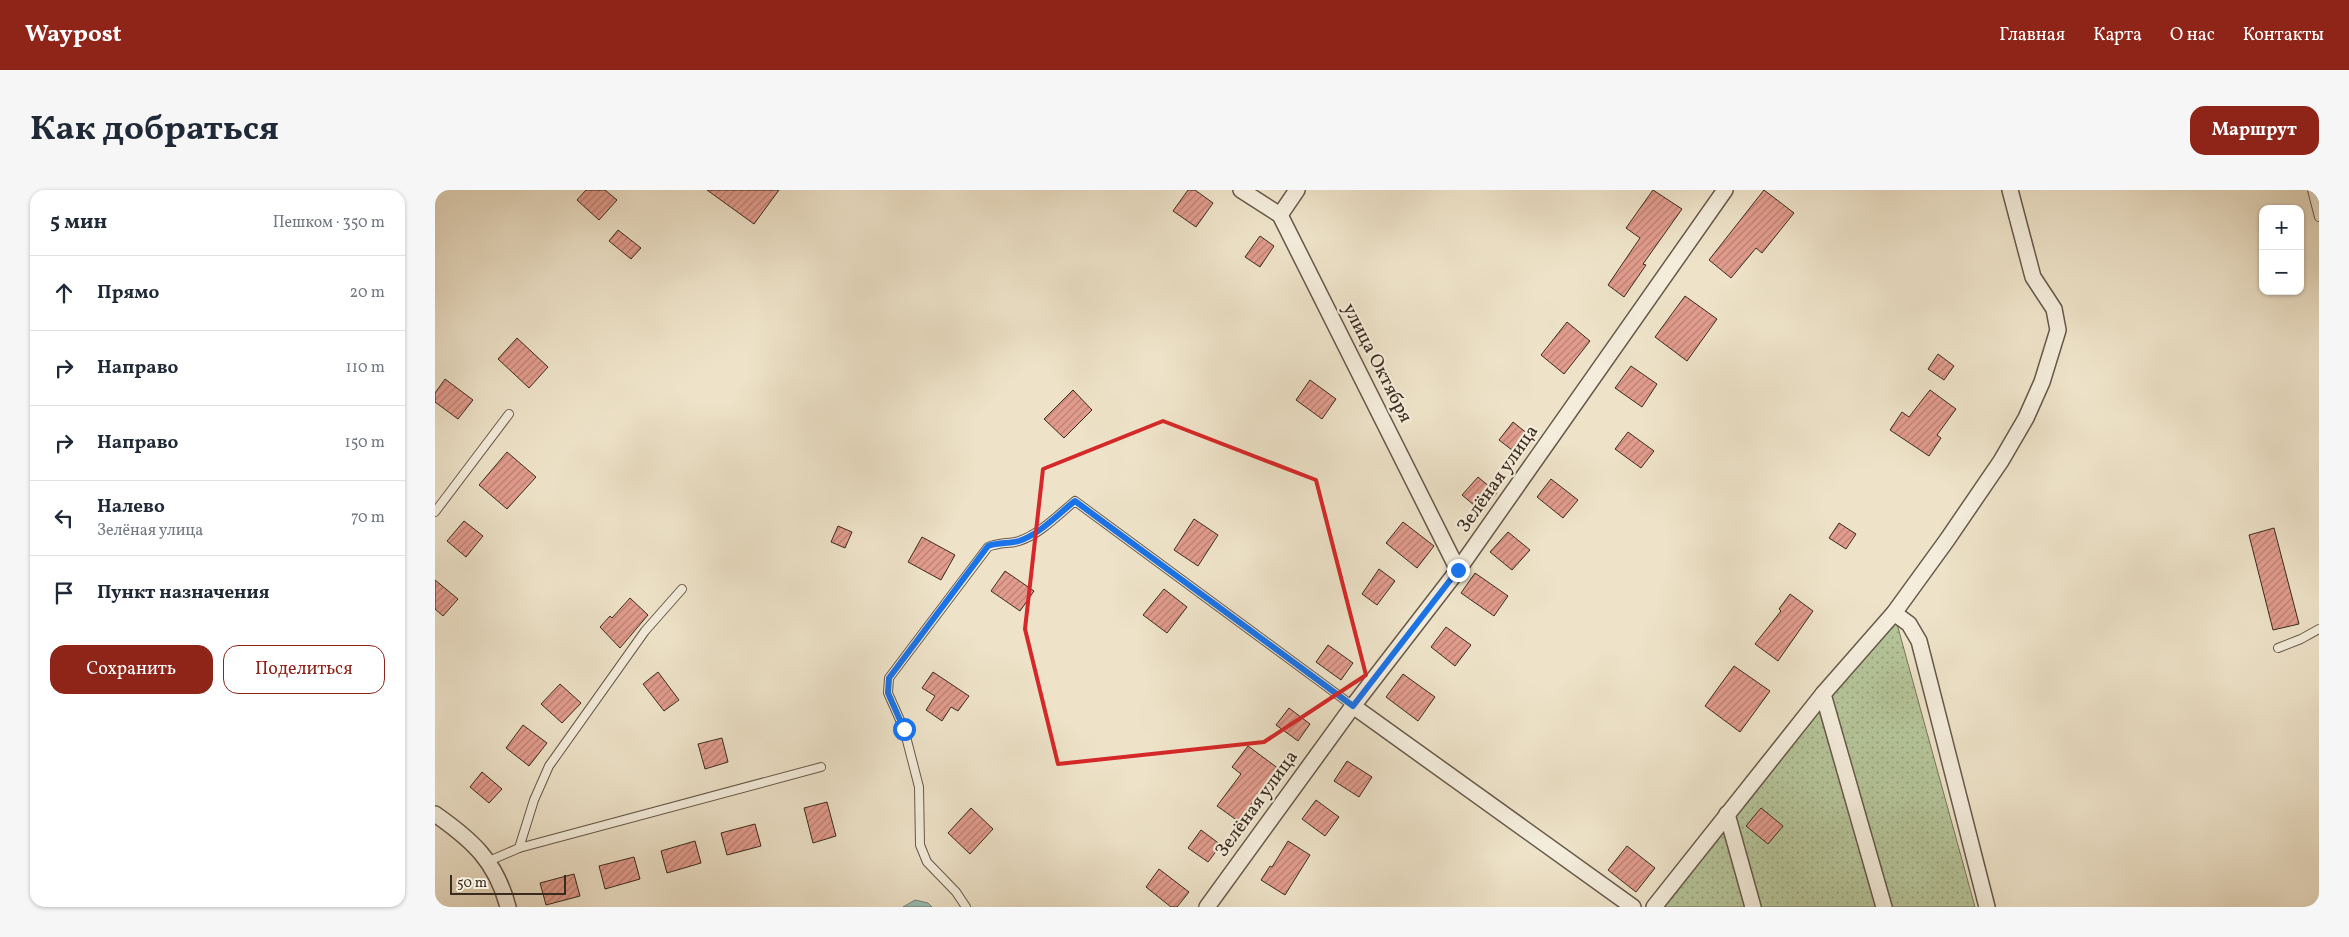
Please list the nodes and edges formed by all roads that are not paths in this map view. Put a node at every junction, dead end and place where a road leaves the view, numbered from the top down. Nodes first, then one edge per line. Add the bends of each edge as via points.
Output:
1 (1241, 190) edge
2 (1297, 190) edge
3 (1725, 190) edge
4 (2010, 190) edge
5 (2312, 190) edge
6 (1280, 214) junction
7 (2319, 217) edge
8 (509, 414) dead end
9 (435, 512) edge
10 (1458, 570) junction
11 (682, 589) dead end
12 (1894, 613) junction
13 (2319, 628) edge
14 (2278, 648) dead end
15 (1823, 694) junction
16 (1353, 706) junction
17 (821, 767) dead end
18 (435, 814) edge
19 (1727, 814) junction
20 (519, 848) junction
21 (489, 861) junction
22 (508, 907) edge
23 (966, 907) edge
24 (1207, 907) edge
25 (1633, 907) edge
26 (1653, 907) edge
27 (1753, 907) edge
28 (1884, 907) edge
29 (1987, 907) edge

1 - 6 street
2 - 6 street
3 - 10 street, Зелёная улица
4 - 12 street via 2033,277 2054,310 2058,330 2043,382 2027,418 1963,517
5 - 7 lane
6 - 10 street, улица Октября
8 - 9 lane
10 - 16 street, Зелёная улица
11 - 20 lane via 645,631 549,766
12 - 15 street
12 - 29 street via 1909,624 1919,641
13 - 14 lane
15 - 19 street
15 - 28 street
16 - 23 lane via 1075,501 1034,533 1018,541 988,546 889,678 888,693 904,729 919,788 920,845 927,862
16 - 24 street, Зелёная улица
16 - 25 street
17 - 20 lane
18 - 21 street via 475,845
19 - 26 street
19 - 27 street
20 - 21 lane
21 - 22 street via 498,876

